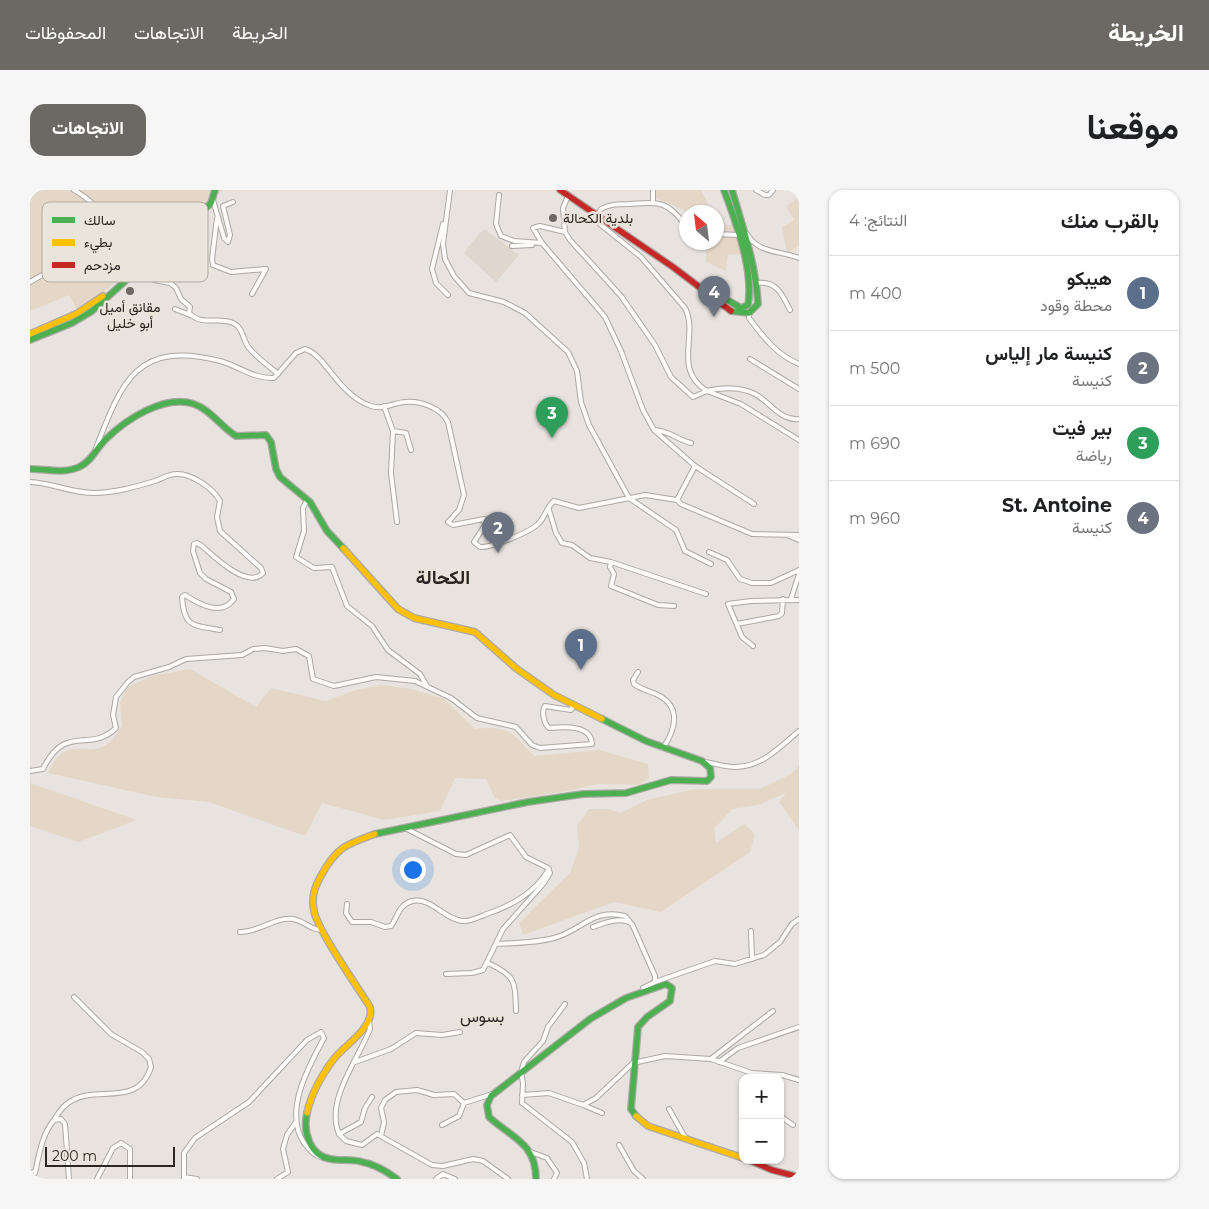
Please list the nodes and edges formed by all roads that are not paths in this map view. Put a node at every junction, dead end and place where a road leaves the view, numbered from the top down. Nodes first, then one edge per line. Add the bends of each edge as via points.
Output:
1 (74, 190) edge
2 (450, 190) edge
3 (560, 190) edge
4 (653, 190) edge
5 (724, 190) edge
6 (732, 190) edge
7 (756, 190) edge
8 (773, 190) edge
9 (568, 193) edge
10 (213, 194) edge
11 (499, 195) dead end
12 (91, 202) edge
13 (232, 202) dead end
14 (654, 202) junction
15 (598, 212) junction
16 (679, 217) edge
17 (217, 218) junction
18 (444, 223) junction
19 (565, 232) junction
20 (745, 232) junction
21 (724, 234) edge
22 (738, 235) junction
23 (542, 242) junction
24 (534, 243) junction
25 (512, 246) dead end
26 (799, 258) edge
27 (42, 275) edge
28 (30, 282) edge
29 (118, 282) edge
30 (123, 282) edge
31 (166, 282) edge
32 (757, 282) junction
33 (252, 294) dead end
34 (448, 295) dead end
35 (175, 309) dead end
36 (790, 310) dead end
37 (749, 313) junction
38 (190, 315) junction
39 (30, 334) edge
40 (30, 340) edge
41 (750, 359) dead end
42 (799, 364) edge
43 (278, 374) junction
44 (799, 389) edge
45 (707, 391) junction
46 (384, 406) junction
47 (799, 419) edge
48 (654, 430) junction
49 (393, 431) junction
50 (799, 440) edge
51 (691, 443) dead end
52 (411, 450) dead end
53 (93, 455) junction
54 (694, 466) junction
55 (30, 469) edge
56 (30, 482) edge
57 (629, 498) junction
58 (308, 500) junction
59 (677, 500) junction
60 (754, 504) dead end
61 (549, 510) junction
62 (397, 522) dead end
63 (798, 538) edge
64 (799, 546) edge
65 (709, 552) dead end
66 (611, 562) junction
67 (711, 564) dead end
68 (799, 572) edge
69 (706, 594) dead end
70 (784, 599) junction
71 (791, 599) junction
72 (799, 600) edge
73 (674, 606) dead end
74 (737, 624) junction
75 (220, 630) dead end
76 (753, 646) dead end
77 (638, 672) dead end
78 (427, 686) junction
79 (568, 702) junction
80 (799, 730) edge
81 (663, 748) junction
82 (702, 761) junction
83 (30, 771) edge
84 (405, 828) junction
85 (549, 869) junction
86 (347, 904) dead end
87 (799, 919) edge
88 (630, 922) junction
89 (593, 927) dead end
90 (322, 929) junction
91 (751, 931) dead end
92 (240, 932) dead end
93 (496, 944) junction
94 (752, 960) junction
95 (488, 963) junction
96 (446, 974) dead end
97 (656, 982) junction
98 (632, 994) junction
99 (74, 997) dead end
100 (565, 1004) dead end
101 (516, 1011) dead end
102 (773, 1011) dead end
103 (369, 1020) junction
104 (799, 1027) edge
105 (460, 1032) dead end
106 (711, 1058) junction
107 (354, 1062) junction
108 (719, 1062) junction
109 (633, 1063) junction
110 (521, 1072) junction
111 (758, 1074) edge
112 (784, 1077) edge
113 (799, 1080) edge
114 (493, 1093) junction
115 (522, 1095) junction
116 (372, 1097) dead end
117 (464, 1103) junction
118 (583, 1106) junction
119 (669, 1109) dead end
120 (602, 1113) dead end
121 (784, 1119) edge
122 (54, 1120) junction
123 (296, 1122) junction
124 (442, 1125) dead end
125 (793, 1125) dead end
126 (339, 1134) junction
127 (381, 1136) junction
128 (686, 1139) junction
129 (619, 1145) dead end
130 (530, 1152) junction
131 (322, 1157) junction
132 (739, 1157) edge
133 (758, 1164) edge
134 (30, 1172) edge
135 (799, 1176) edge
136 (184, 1178) edge
137 (69, 1179) edge
138 (97, 1179) edge
139 (130, 1179) edge
140 (197, 1179) edge
141 (277, 1179) edge
142 (397, 1179) edge
143 (436, 1179) edge
144 (455, 1179) edge
145 (508, 1179) edge
146 (536, 1179) edge
147 (554, 1179) edge
148 (587, 1179) edge
149 (643, 1179) edge

1 - 12 street
2 - 18 street
3 - 9 main road
4 - 14 street
5 - 22 main road
6 - 20 main road
7 - 8 street via 765,195
9 - 15 main road
9 - 19 street via 563,208
10 - 17 street
11 - 24 street via 495,217 499,233 508,239
13 - 17 street via 223,206 229,242 224,238
14 - 15 street via 610,205
14 - 16 street via 673,209
15 - 22 main road via 741,308 748,305 751,296
15 - 37 main road via 730,310
15 - 45 street via 593,217 596,221 641,257 685,308 690,370 697,383
17 - 33 street via 213,265 231,272 266,269
18 - 34 street via 432,269 436,283
18 - 57 street via 443,252 459,283 473,295 504,302 518,309 538,323 571,356 589,425
19 - 23 street via 535,226 534,231
19 - 45 street via 633,311 673,380 693,397
20 - 26 street via 757,246
20 - 32 main road
21 - 22 street
23 - 24 street
23 - 48 street via 605,318
24 - 25 street
27 - 28 street
29 - 39 main road via 76,314
30 - 40 main road via 83,316
31 - 38 street via 190,306
32 - 36 street via 773,284
32 - 37 main road via 758,304
35 - 38 street
37 - 42 street via 749,318 769,344
38 - 43 street via 206,322 234,323 248,348
41 - 44 street
43 - 46 street via 296,353 309,350 351,396 371,406
43 - 53 street via 274,378 262,378 219,361 194,357 166,356 154,360 126,383 115,400
45 - 47 street via 747,391 788,418
45 - 50 street via 740,404
46 - 49 street
46 - 61 street via 413,402 445,415 464,496 459,510 448,522 453,525 484,519 475,544 485,547 520,535 539,524
48 - 51 street via 666,431
48 - 54 street
49 - 52 street via 406,433
49 - 62 street via 391,473
53 - 55 main road via 78,468
53 - 58 main road via 114,432 143,413 173,403 189,402 206,410 239,437 262,434 269,437 280,476
54 - 59 street
54 - 60 street
56 - 75 street via 52,483 78,492 104,493 173,474 187,474 213,492 220,501 216,517 220,531 260,566 263,573 257,576 236,573 202,546 194,544 200,573 206,580 231,592 234,599 225,607 214,608 185,595 182,597 184,615 192,624
57 - 59 street via 645,495
57 - 61 street via 579,508 554,501
57 - 67 street via 676,530 685,551
58 - 78 street via 296,557 314,568 332,567 347,606 372,626 391,653 418,672
58 - 79 main road via 327,531 398,609 414,618 475,632 527,678
59 - 63 street via 746,533
61 - 66 street via 562,544 572,545 590,558
63 - 64 street
65 - 68 street via 727,560 740,579 752,583 772,583
66 - 69 street
66 - 73 street via 614,574 610,583 612,587 658,604
68 - 71 street
70 - 71 street
70 - 74 street via 779,616
70 - 74 street via 729,603 727,607
71 - 72 street
74 - 76 street via 742,637
77 - 81 street via 634,684 662,697 674,712 671,736
78 - 79 street via 451,698 477,718 516,727 532,745 540,748 592,744 592,740 576,728 549,728 546,725 544,708 573,709
78 - 83 street via 380,677 340,686 322,684 310,676 307,654 296,649 253,649 242,654 186,659 128,682 116,697 113,715 116,728 107,736 67,741 49,757 43,768
79 - 81 main road
80 - 82 street via 771,755 748,765 736,767
81 - 82 main road
82 - 84 main road via 711,772 707,781 670,780 626,793 583,794 528,802
84 - 85 street via 456,854 466,855 510,836 526,856
84 - 90 main road via 379,833 338,850 313,893 314,912
85 - 86 street via 541,882 524,897 468,921 453,918 424,901 413,901 399,909 391,926 380,927 371,922 354,923 348,917
85 - 93 street via 544,884 505,926
87 - 94 street via 774,948
88 - 89 street via 613,921
88 - 93 street via 625,916 610,912 556,937
88 - 97 street
90 - 92 street via 314,929 302,920 282,918
90 - 103 main road via 370,1007
91 - 94 street
93 - 95 street
94 - 97 street via 730,965 715,960
95 - 96 street via 478,973
95 - 101 street via 507,972 514,981
97 - 98 street
98 - 109 main road via 666,984 674,993 668,1003 640,1021
98 - 110 main road via 559,1040
99 - 122 street via 112,1034 142,1052 151,1066 140,1084 131,1090 116,1095 78,1098 63,1108
100 - 110 street via 548,1027 543,1041 524,1062
102 - 106 street
103 - 107 street via 370,1029
103 - 131 main road via 330,1064 306,1112 306,1134
104 - 108 street via 738,1048
105 - 107 street via 442,1035 416,1033 390,1049
106 - 108 street
106 - 109 street via 665,1056
107 - 126 street via 337,1105 336,1128
108 - 111 street
109 - 118 street
109 - 128 main road via 630,1103 635,1115 648,1126
110 - 114 main road
110 - 115 street
112 - 113 street
114 - 117 street
114 - 130 main road via 488,1105 489,1117 519,1139
115 - 118 street via 549,1093
115 - 148 street via 524,1106 572,1142 584,1163
116 - 126 street via 361,1122
117 - 124 street via 459,1116
117 - 127 street via 454,1094 434,1095 417,1090 396,1092 385,1100 381,1108 384,1122
118 - 120 street
119 - 128 street
121 - 125 street
122 - 134 street via 39,1152 35,1173
122 - 137 street via 61,1119 65,1124
123 - 131 street via 307,1147
123 - 136 street via 299,1095 324,1038 321,1032 307,1040 249,1102 195,1138 184,1153
123 - 141 street via 283,1149 288,1172
126 - 127 street via 346,1141 360,1145 374,1135
127 - 145 street via 432,1165 443,1166 473,1159
128 - 132 main road
129 - 149 street via 634,1171
130 - 146 main road via 537,1162
130 - 147 street via 547,1158 556,1173
131 - 142 main road via 335,1161 360,1161
133 - 135 main road
136 - 140 street
138 - 139 street via 113,1148 121,1143 130,1149
143 - 144 street via 443,1174

